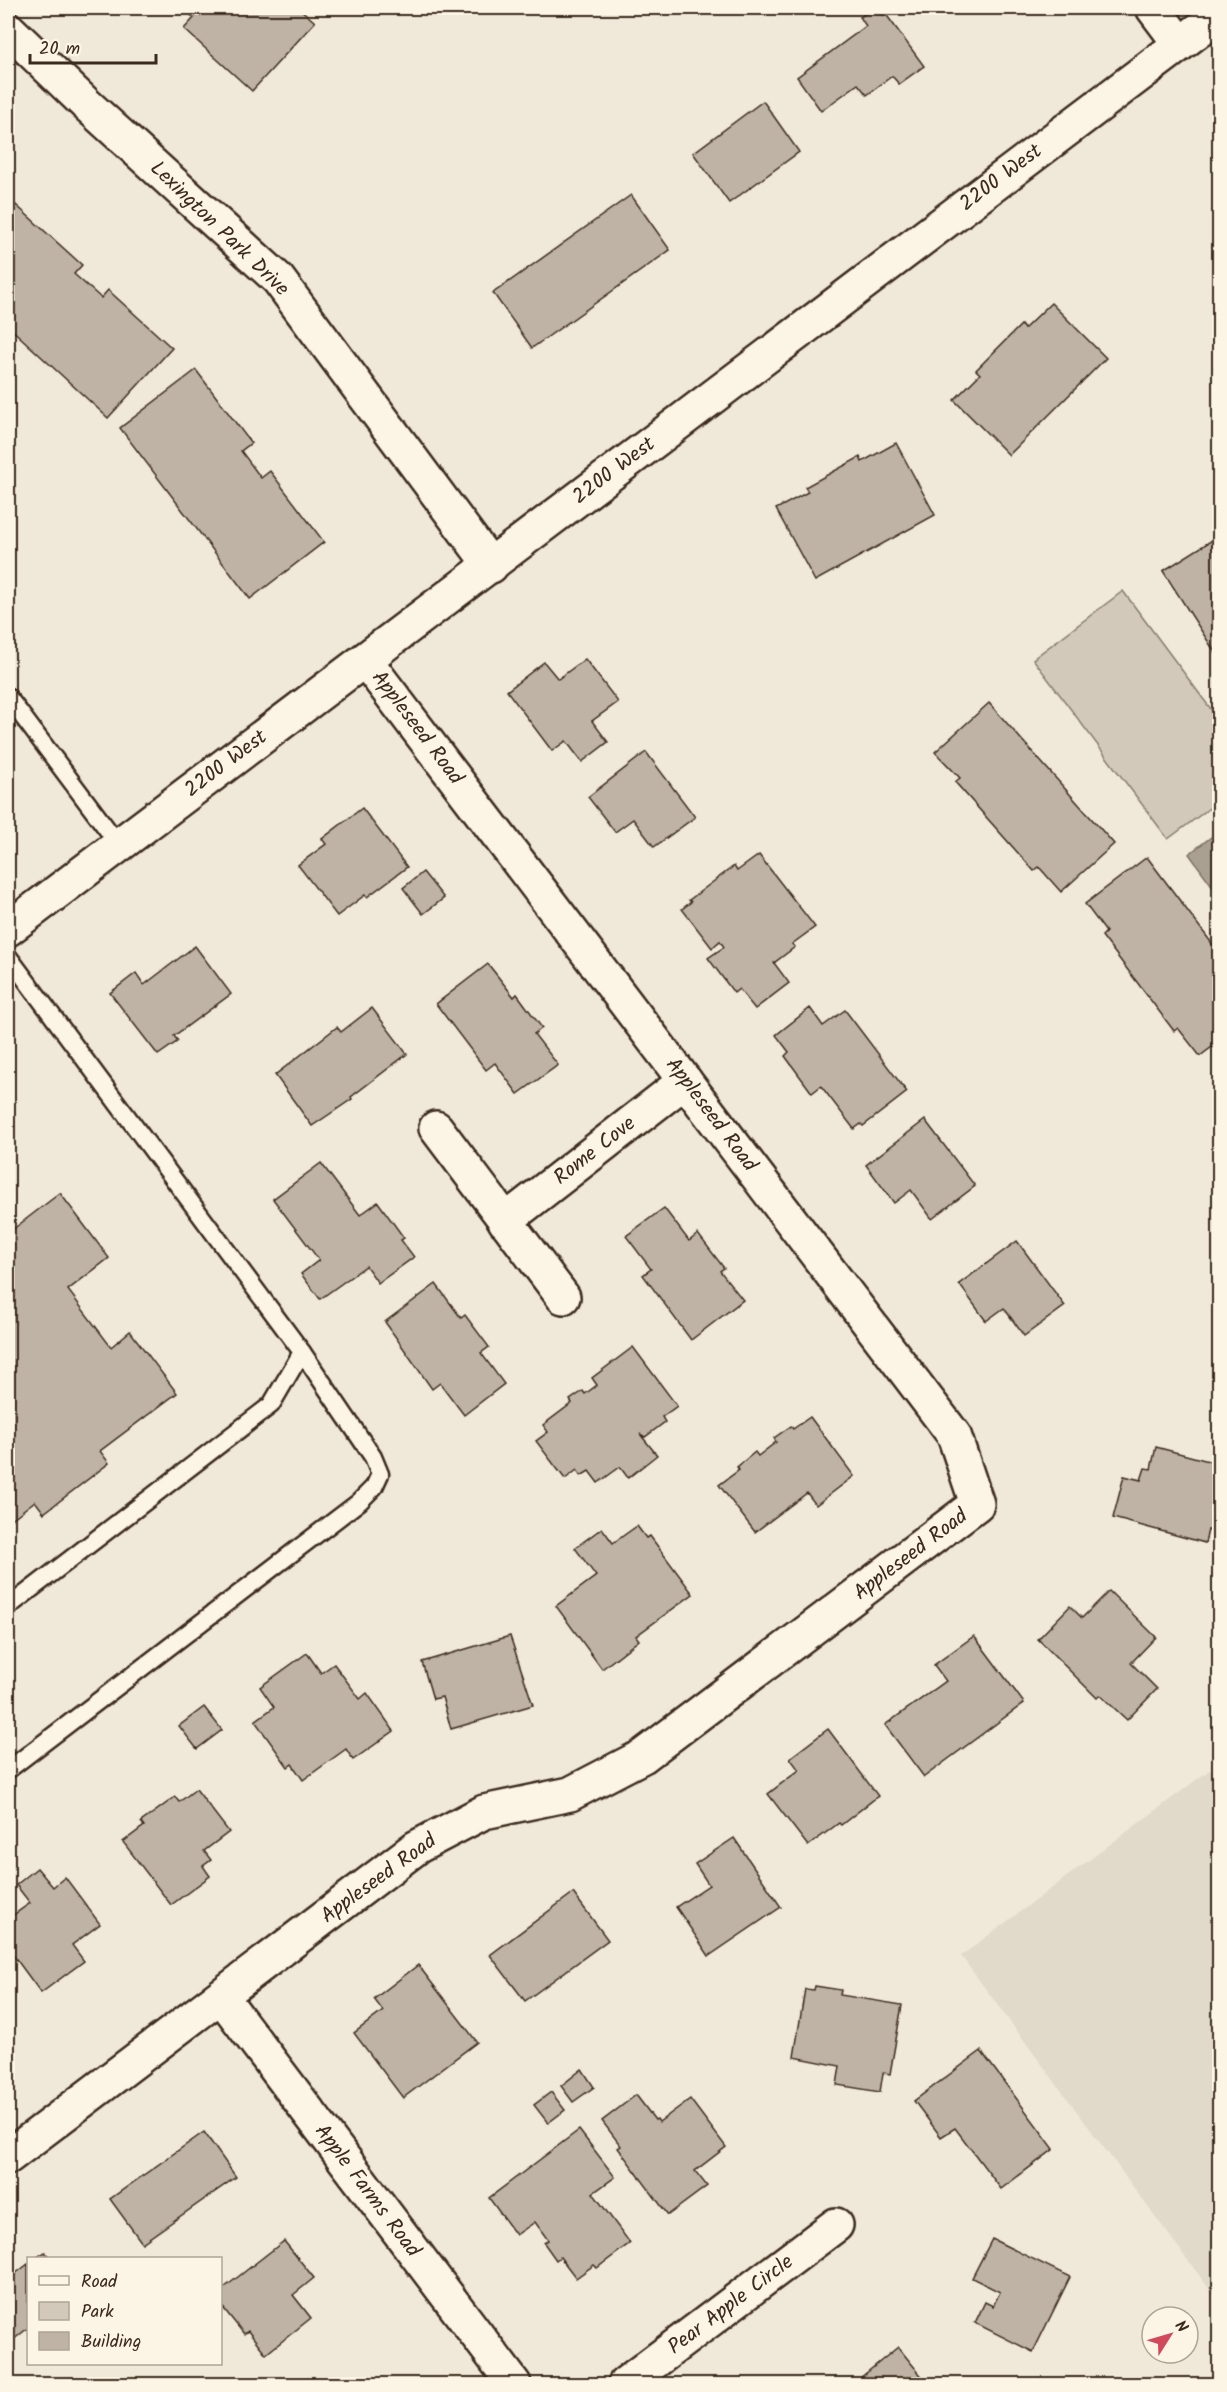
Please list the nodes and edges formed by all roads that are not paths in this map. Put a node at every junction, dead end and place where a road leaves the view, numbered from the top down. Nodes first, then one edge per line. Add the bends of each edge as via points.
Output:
1 (1153, 8) edge
2 (1220, 14) edge
3 (8, 29) edge
4 (1180, 44) junction
5 (491, 566) junction
6 (365, 660) junction
7 (8, 697) edge
8 (119, 845) junction
9 (8, 928) edge
10 (8, 956) edge
11 (685, 1081) junction
12 (436, 1128) dead end
13 (505, 1221) junction
14 (563, 1297) dead end
15 (302, 1352) junction
16 (8, 1607) edge
17 (10, 1763) edge
18 (221, 1996) junction
19 (8, 2157) edge
20 (836, 2225) dead end
21 (514, 2385) edge
22 (625, 2385) edge

1 - 4 street
2 - 4 street, 2200 West
3 - 5 street, Lexington Park Drive via 278,279
4 - 5 street, 2200 West
5 - 6 street, 2200 West
6 - 8 street, 2200 West
6 - 11 street, Appleseed Road
7 - 8 lane
8 - 9 street, 2200 West
10 - 15 lane
11 - 13 street, Rome Cove
11 - 18 street, Appleseed Road via 954,1436 977,1504 643,1756 570,1794 483,1812 417,1847
12 - 13 street
13 - 14 street
15 - 16 lane via 271,1405
15 - 17 lane via 373,1457 380,1474 374,1486 359,1502
18 - 19 street, Appleseed Road
18 - 21 street, Apple Farms Road
20 - 22 street, Pear Apple Circle

